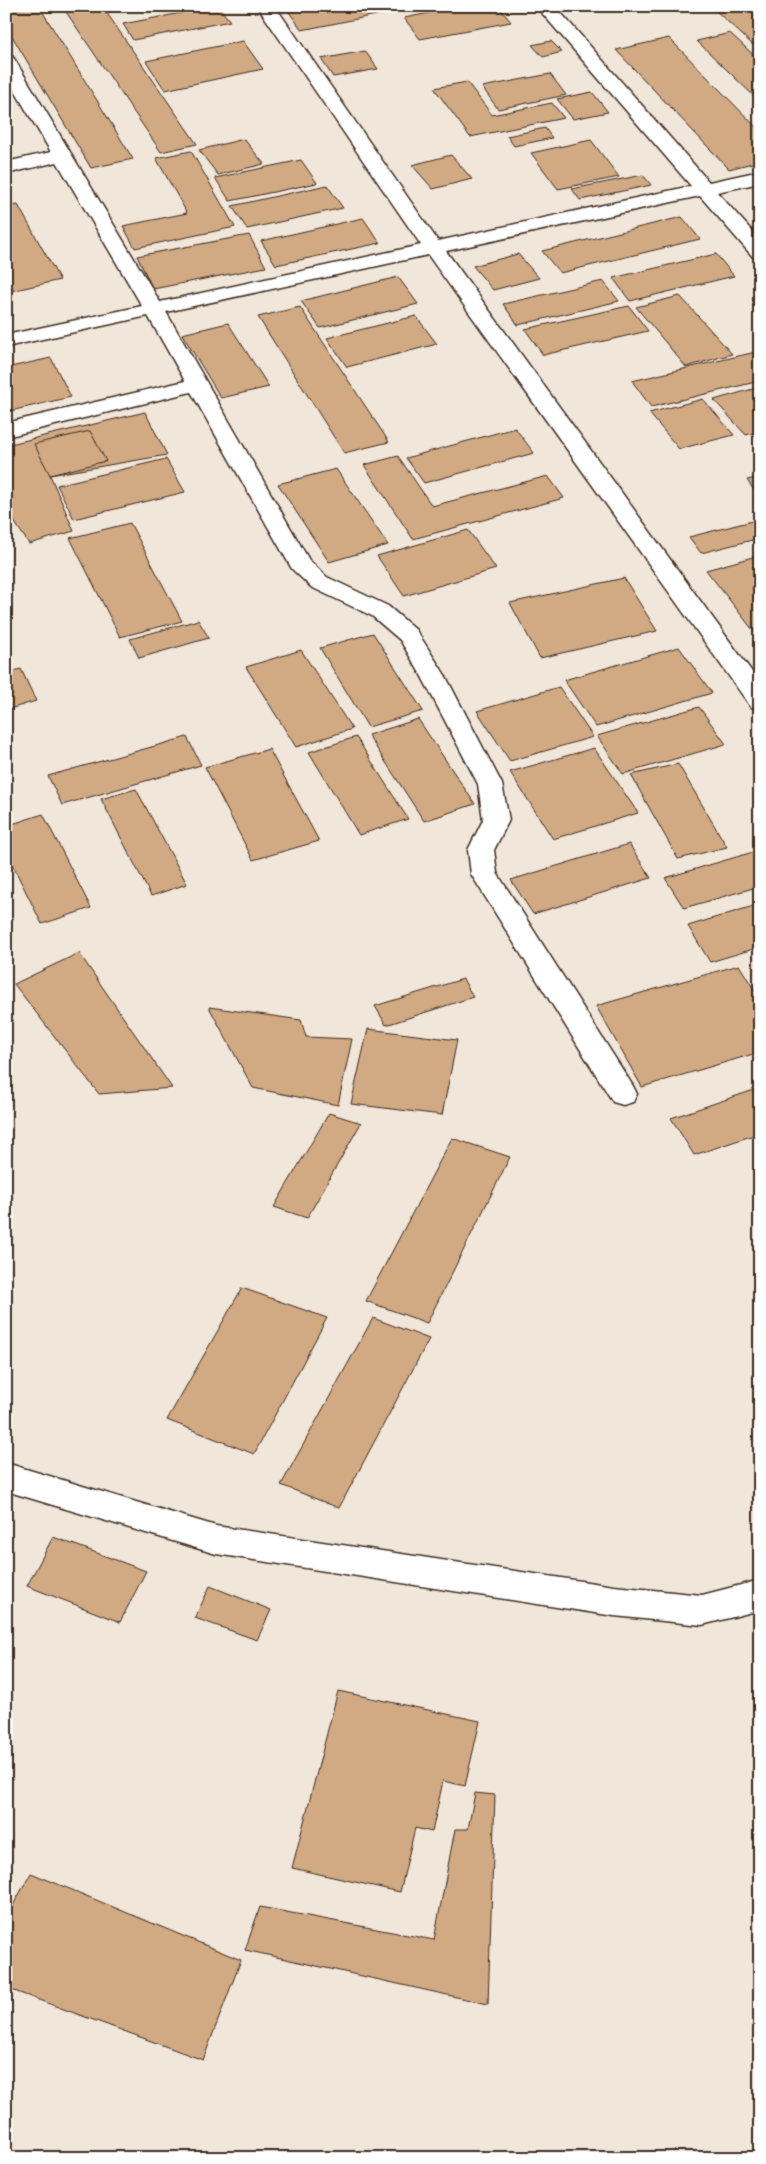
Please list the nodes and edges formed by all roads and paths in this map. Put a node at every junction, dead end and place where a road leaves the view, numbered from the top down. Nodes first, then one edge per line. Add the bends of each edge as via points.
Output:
1 (266, 6) edge
2 (545, 6) edge
3 (6, 60) edge
4 (63, 155) junction
5 (6, 168) edge
6 (760, 177) edge
7 (706, 190) junction
8 (433, 248) junction
9 (760, 253) edge
10 (154, 309) junction
11 (6, 341) edge
12 (198, 384) junction
13 (6, 430) edge
14 (760, 701) edge
15 (623, 1094) dead end
16 (6, 1477) edge
17 (760, 1595) edge

1 - 8 street
2 - 7 street
3 - 4 street
4 - 5 street
4 - 10 street
6 - 7 street
7 - 8 street
7 - 9 street
8 - 10 street
8 - 14 street
10 - 11 street
10 - 12 street
12 - 13 street
12 - 15 street via 300,564 319,582 380,611 408,634 433,675 490,784 496,820 481,850 484,874
16 - 17 street via 216,1540 614,1601 702,1610

